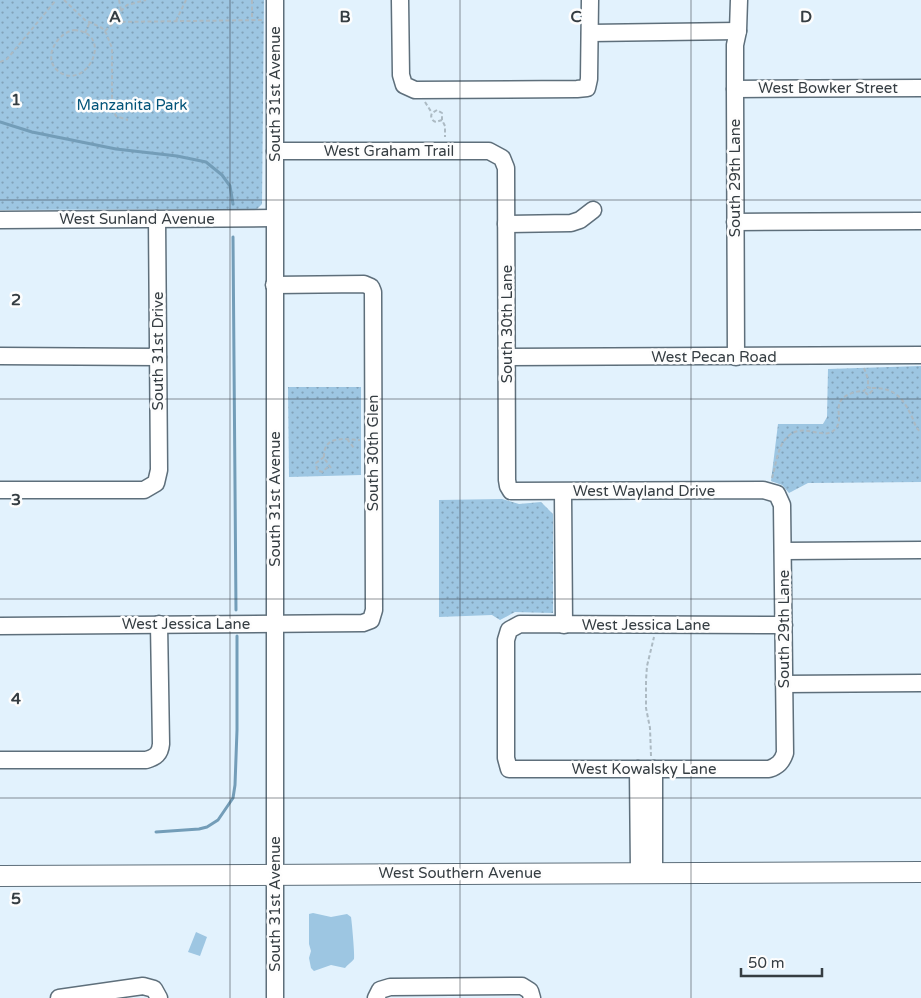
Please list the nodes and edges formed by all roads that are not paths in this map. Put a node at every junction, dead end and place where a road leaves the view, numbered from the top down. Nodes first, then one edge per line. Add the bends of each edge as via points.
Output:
1 (275, 0) edge
2 (400, 0) edge
3 (590, 0) edge
4 (739, 0) edge
5 (738, 32) junction
6 (590, 33) junction
7 (921, 88) edge
8 (735, 89) junction
9 (275, 151) junction
10 (502, 158) joint
11 (592, 210) dead end
12 (274, 218) junction
13 (157, 219) junction
14 (0, 220) edge
15 (921, 221) edge
16 (735, 222) junction
17 (506, 224) junction
18 (274, 285) junction
19 (921, 355) edge
20 (0, 356) edge
21 (158, 356) junction
22 (736, 356) junction
23 (507, 358) junction
24 (0, 490) edge
25 (511, 491) joint
26 (563, 492) junction
27 (772, 492) joint
28 (921, 550) edge
29 (783, 551) junction
30 (371, 620) joint
31 (159, 624) junction
32 (275, 624) junction
33 (564, 625) junction
34 (784, 625) junction
35 (0, 626) edge
36 (921, 683) edge
37 (784, 684) junction
38 (0, 760) edge
39 (779, 765) joint
40 (509, 769) joint
41 (647, 769) junction
42 (921, 872) edge
43 (647, 873) junction
44 (276, 874) junction
45 (0, 876) edge
46 (157, 993) edge
47 (378, 994) edge
48 (531, 994) edge
49 (59, 998) edge
50 (275, 998) edge

1 - 9 street, South 31st Avenue
2 - 6 street via 401,75 404,85 415,90 587,88
3 - 6 street
4 - 5 street, South 29th Lane
5 - 6 street
5 - 8 street, South 29th Lane
7 - 8 street, West Bowker Street
8 - 16 street, South 29th Lane
9 - 10 street, West Graham Trail via 489,151
9 - 12 street, South 31st Avenue
10 - 17 street, South 30th Lane via 506,168
11 - 17 street via 571,223
12 - 13 street, West Sunland Avenue
12 - 18 street, South 31st Avenue
13 - 14 street, West Sunland Avenue
13 - 21 street, South 31st Drive
15 - 16 street
16 - 22 street, South 29th Lane
17 - 23 street, South 30th Lane
18 - 30 street, South 30th Glen via 364,284 373,292 374,610
18 - 32 street, South 31st Avenue
19 - 22 street, West Pecan Road
20 - 21 street
21 - 24 street, South 31st Drive via 159,470 156,483 144,490
22 - 23 street, West Pecan Road
23 - 25 street, South 30th Lane via 507,480
25 - 26 street, West Wayland Drive
26 - 27 street, West Wayland Drive
26 - 33 street
27 - 29 street, South 29th Lane via 782,505
28 - 29 street
29 - 34 street, South 29th Lane
30 - 32 street, West Jessica Lane via 362,623
31 - 32 street, West Jessica Lane
31 - 35 street, West Jessica Lane
31 - 38 street via 161,744 158,754 146,760
32 - 44 street, South 31st Avenue
33 - 34 street, West Jessica Lane
33 - 40 street, West Jessica Lane via 520,624 509,630 506,640 506,758
34 - 37 street, South 29th Lane
36 - 37 street
37 - 39 street, South 29th Lane via 784,753
39 - 41 street, West Kowalsky Lane via 769,769
40 - 41 street, West Kowalsky Lane
41 - 43 street
42 - 43 main road, West Southern Avenue
43 - 44 main road, West Southern Avenue
44 - 45 main road, West Southern Avenue
44 - 50 street, South 31st Avenue
46 - 49 street via 143,986
47 - 48 street via 390,987 522,986

